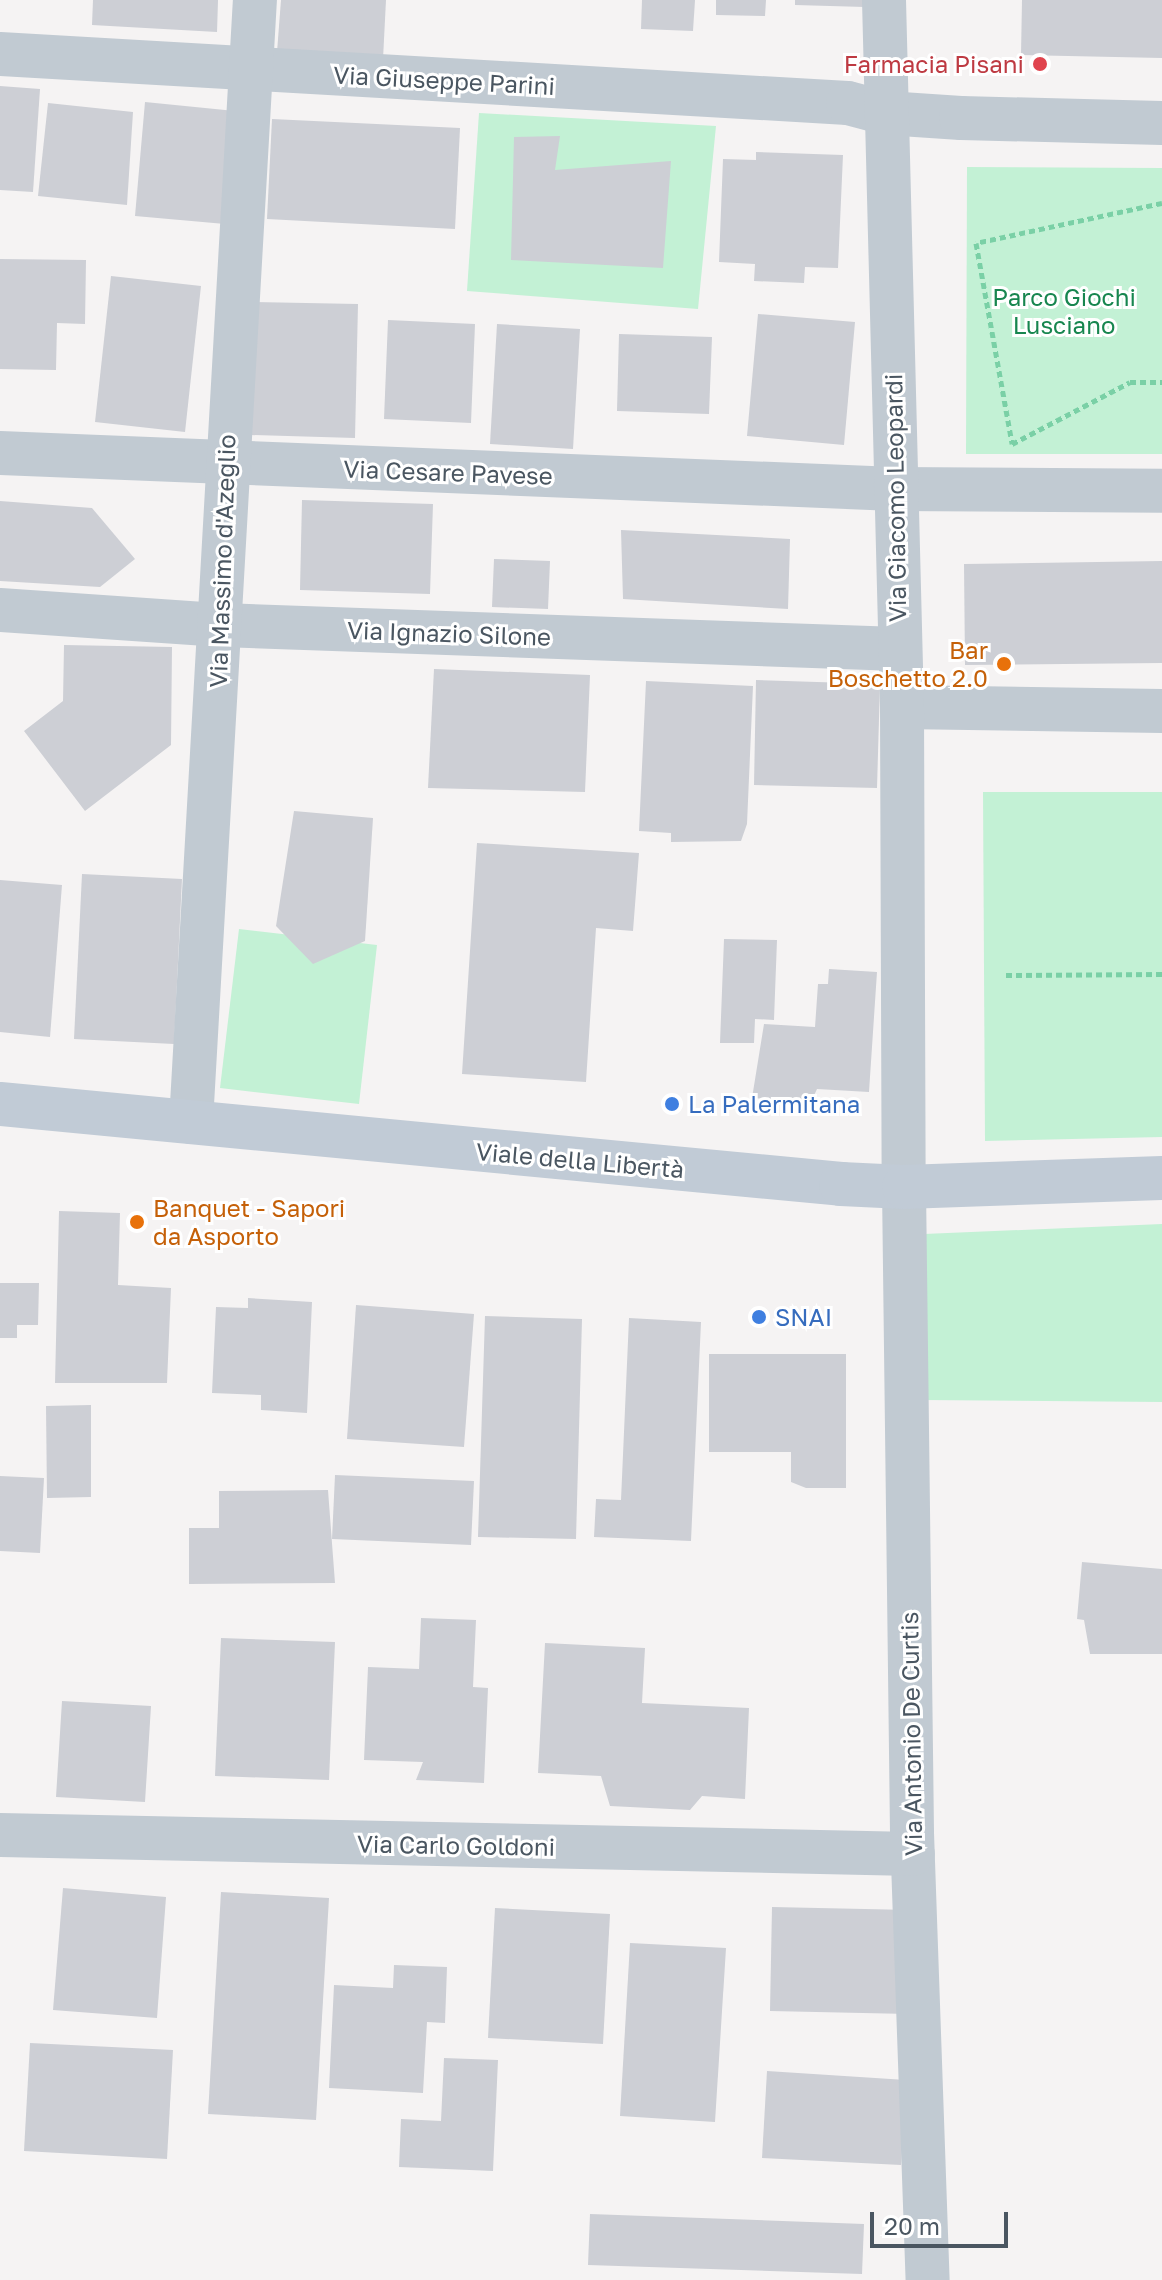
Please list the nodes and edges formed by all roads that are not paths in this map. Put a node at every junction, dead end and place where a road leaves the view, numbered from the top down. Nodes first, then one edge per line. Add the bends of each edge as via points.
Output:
1 (255, 0) edge
2 (884, 0) edge
3 (0, 54) edge
4 (251, 69) junction
5 (886, 113) junction
6 (1162, 123) edge
7 (0, 453) edge
8 (225, 465) junction
9 (895, 489) junction
10 (1162, 491) edge
11 (0, 610) edge
12 (221, 625) junction
13 (899, 649) junction
14 (902, 707) junction
15 (1162, 711) edge
16 (0, 1104) edge
17 (191, 1122) junction
18 (1162, 1178) edge
19 (904, 1187) junction
20 (0, 1835) edge
21 (913, 1854) junction
22 (928, 2280) edge

1 - 4 street, Via Massimo d'Azeglio
2 - 5 street, Via Giacomo Leopardi
3 - 4 street, Via Giuseppe Parini
4 - 5 street, Via Giuseppe Parini via 848,103
4 - 8 street, Via Massimo d'Azeglio
5 - 6 street, Via Giuseppe Parini
5 - 9 street, Via Giacomo Leopardi
7 - 8 street, Via Cesare Pavese
8 - 9 street, Via Cesare Pavese
8 - 12 street, Via Massimo d'Azeglio
9 - 10 street, Via Cesare Pavese
9 - 13 street, Via Giacomo Leopardi
11 - 12 street, Via Ignazio Silone
12 - 13 street, Via Ignazio Silone
12 - 17 street, Via Massimo d'Azeglio
13 - 14 street, Via Giacomo Leopardi
14 - 15 street
14 - 19 street, Via Giacomo Leopardi
16 - 17 main road, Viale della Libertà
17 - 19 main road, Viale della Libertà
18 - 19 main road, Viale della Libertà
19 - 21 street, Via Antonio De Curtis
20 - 21 street, Via Carlo Goldoni
21 - 22 street, Via Antonio De Curtis

